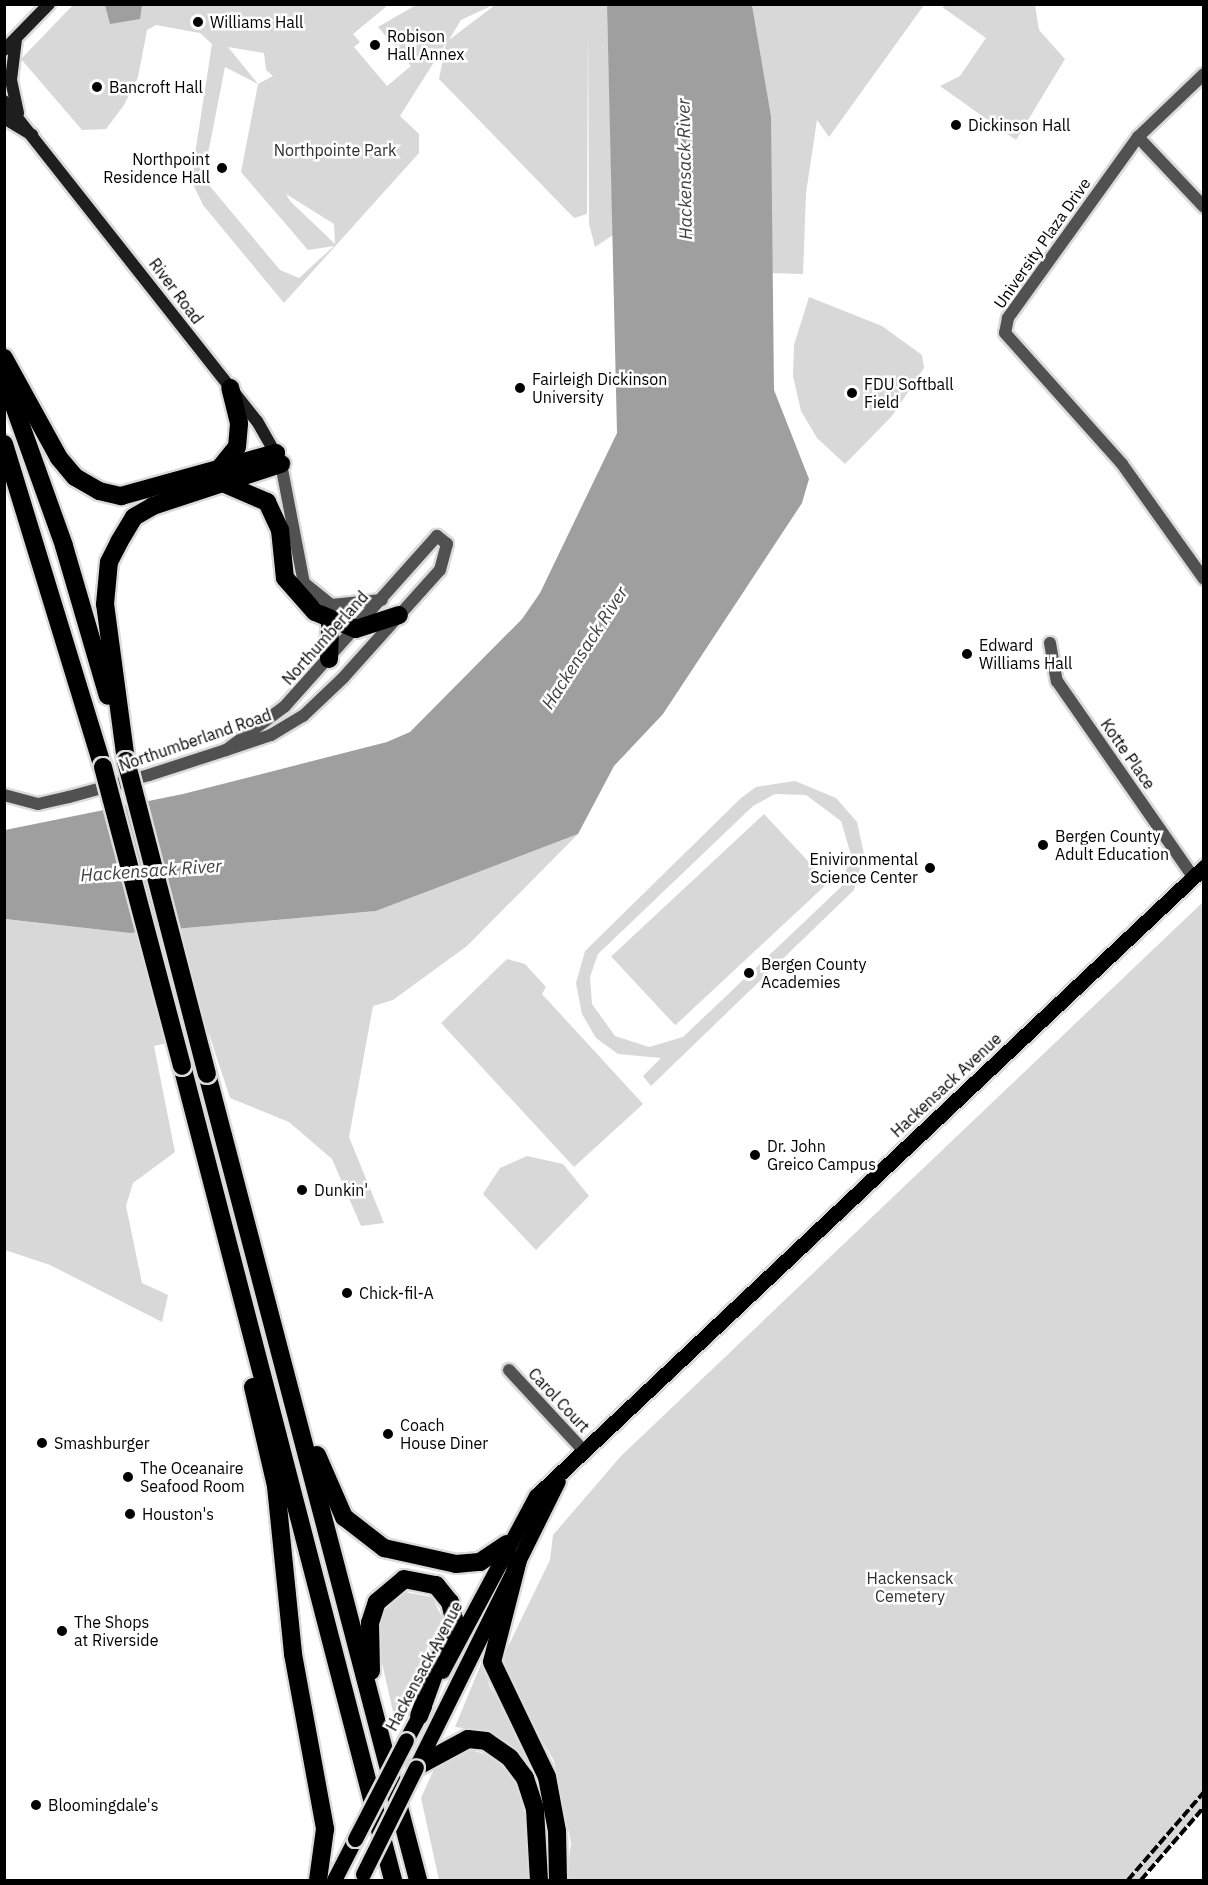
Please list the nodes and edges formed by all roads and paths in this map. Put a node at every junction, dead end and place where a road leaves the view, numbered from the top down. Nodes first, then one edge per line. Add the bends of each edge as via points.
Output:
1 (49, 4) edge
2 (16, 39) junction
3 (4, 50) edge
4 (1203, 74) edge
5 (4, 101) edge
6 (19, 115) junction
7 (4, 118) edge
8 (1137, 137) junction
9 (41, 141) junction
10 (1203, 207) edge
11 (4, 358) edge
12 (4, 378) edge
13 (230, 388) junction
14 (4, 444) edge
15 (278, 459) junction
16 (10, 469) edge
17 (222, 477) junction
18 (437, 536) joint
19 (1203, 579) edge
20 (383, 600) junction
21 (399, 615) junction
22 (330, 621) junction
23 (356, 629) junction
24 (1050, 643) dead end
25 (329, 659) junction
26 (226, 750) junction
27 (126, 761) junction
28 (4, 795) edge
29 (1198, 872) edge
30 (257, 1368) junction
31 (509, 1370) dead end
32 (295, 1408) junction
33 (585, 1452) junction
34 (559, 1479) junction
35 (507, 1544) junction
36 (518, 1560) junction
37 (373, 1706) junction
38 (419, 1716) junction
39 (416, 1767) junction
40 (408, 1843) junction
41 (361, 1877) edge
42 (318, 1881) edge
43 (334, 1881) edge
44 (393, 1881) edge
45 (418, 1881) edge
46 (430, 1881) edge
47 (539, 1881) edge
48 (558, 1881) edge

1 - 2 main road
2 - 3 main road
2 - 6 main road via 11,80
4 - 8 street, University Plaza Drive
5 - 6 main road, River Road
6 - 9 main road, River Road
7 - 9 main road, River Road
8 - 10 street
8 - 19 street, University Plaza Drive via 1008,318 1005,333 1122,464
9 - 13 main road, River Road
11 - 17 highway via 59,458 75,477 99,491 121,496
12 - 27 highway via 64,546
13 - 15 main road, River Road
13 - 17 highway via 238,423 237,447
14 - 16 highway
15 - 17 highway
15 - 20 street via 304,583 331,605 361,606
16 - 30 highway, bridge via 103,766
17 - 22 highway via 267,502 280,530 285,578
17 - 27 highway via 134,517 109,562 105,604
18 - 20 street, Northumberland
18 - 21 street, Northumberland Road via 448,553 440,570
20 - 23 street, Northumberland
21 - 23 highway
21 - 26 street, Northumberland Road via 303,716
22 - 23 highway
22 - 25 highway
23 - 25 street, Northumberland
24 - 29 street, Kotte Place via 1057,681
25 - 26 street, Northumberland via 284,707
26 - 28 street, Northumberland Road via 38,804
27 - 32 highway, bridge
29 - 33 main road, Hackensack Avenue
30 - 42 highway via 252,1384 276,1486 286,1601 325,1828
30 - 44 highway
31 - 33 street, Carol Court
32 - 35 highway via 337,1508 371,1542 412,1558 456,1564 480,1562
32 - 37 highway
33 - 34 main road, Hackensack Avenue
34 - 35 main road, Hackensack Avenue via 536,1496
34 - 36 main road, Hackensack Avenue
35 - 38 main road, Hackensack Avenue
36 - 39 main road, Hackensack Avenue
36 - 48 highway via 492,1662 547,1777 557,1831
37 - 38 highway via 370,1631 377,1602 397,1582 419,1579 442,1591 454,1619
37 - 40 highway
38 - 43 main road, Hackensack Avenue, bridge
39 - 41 main road, Hackensack Avenue, bridge
39 - 47 highway via 468,1739 486,1741 510,1758 525,1778 535,1809
40 - 45 highway
40 - 46 highway

